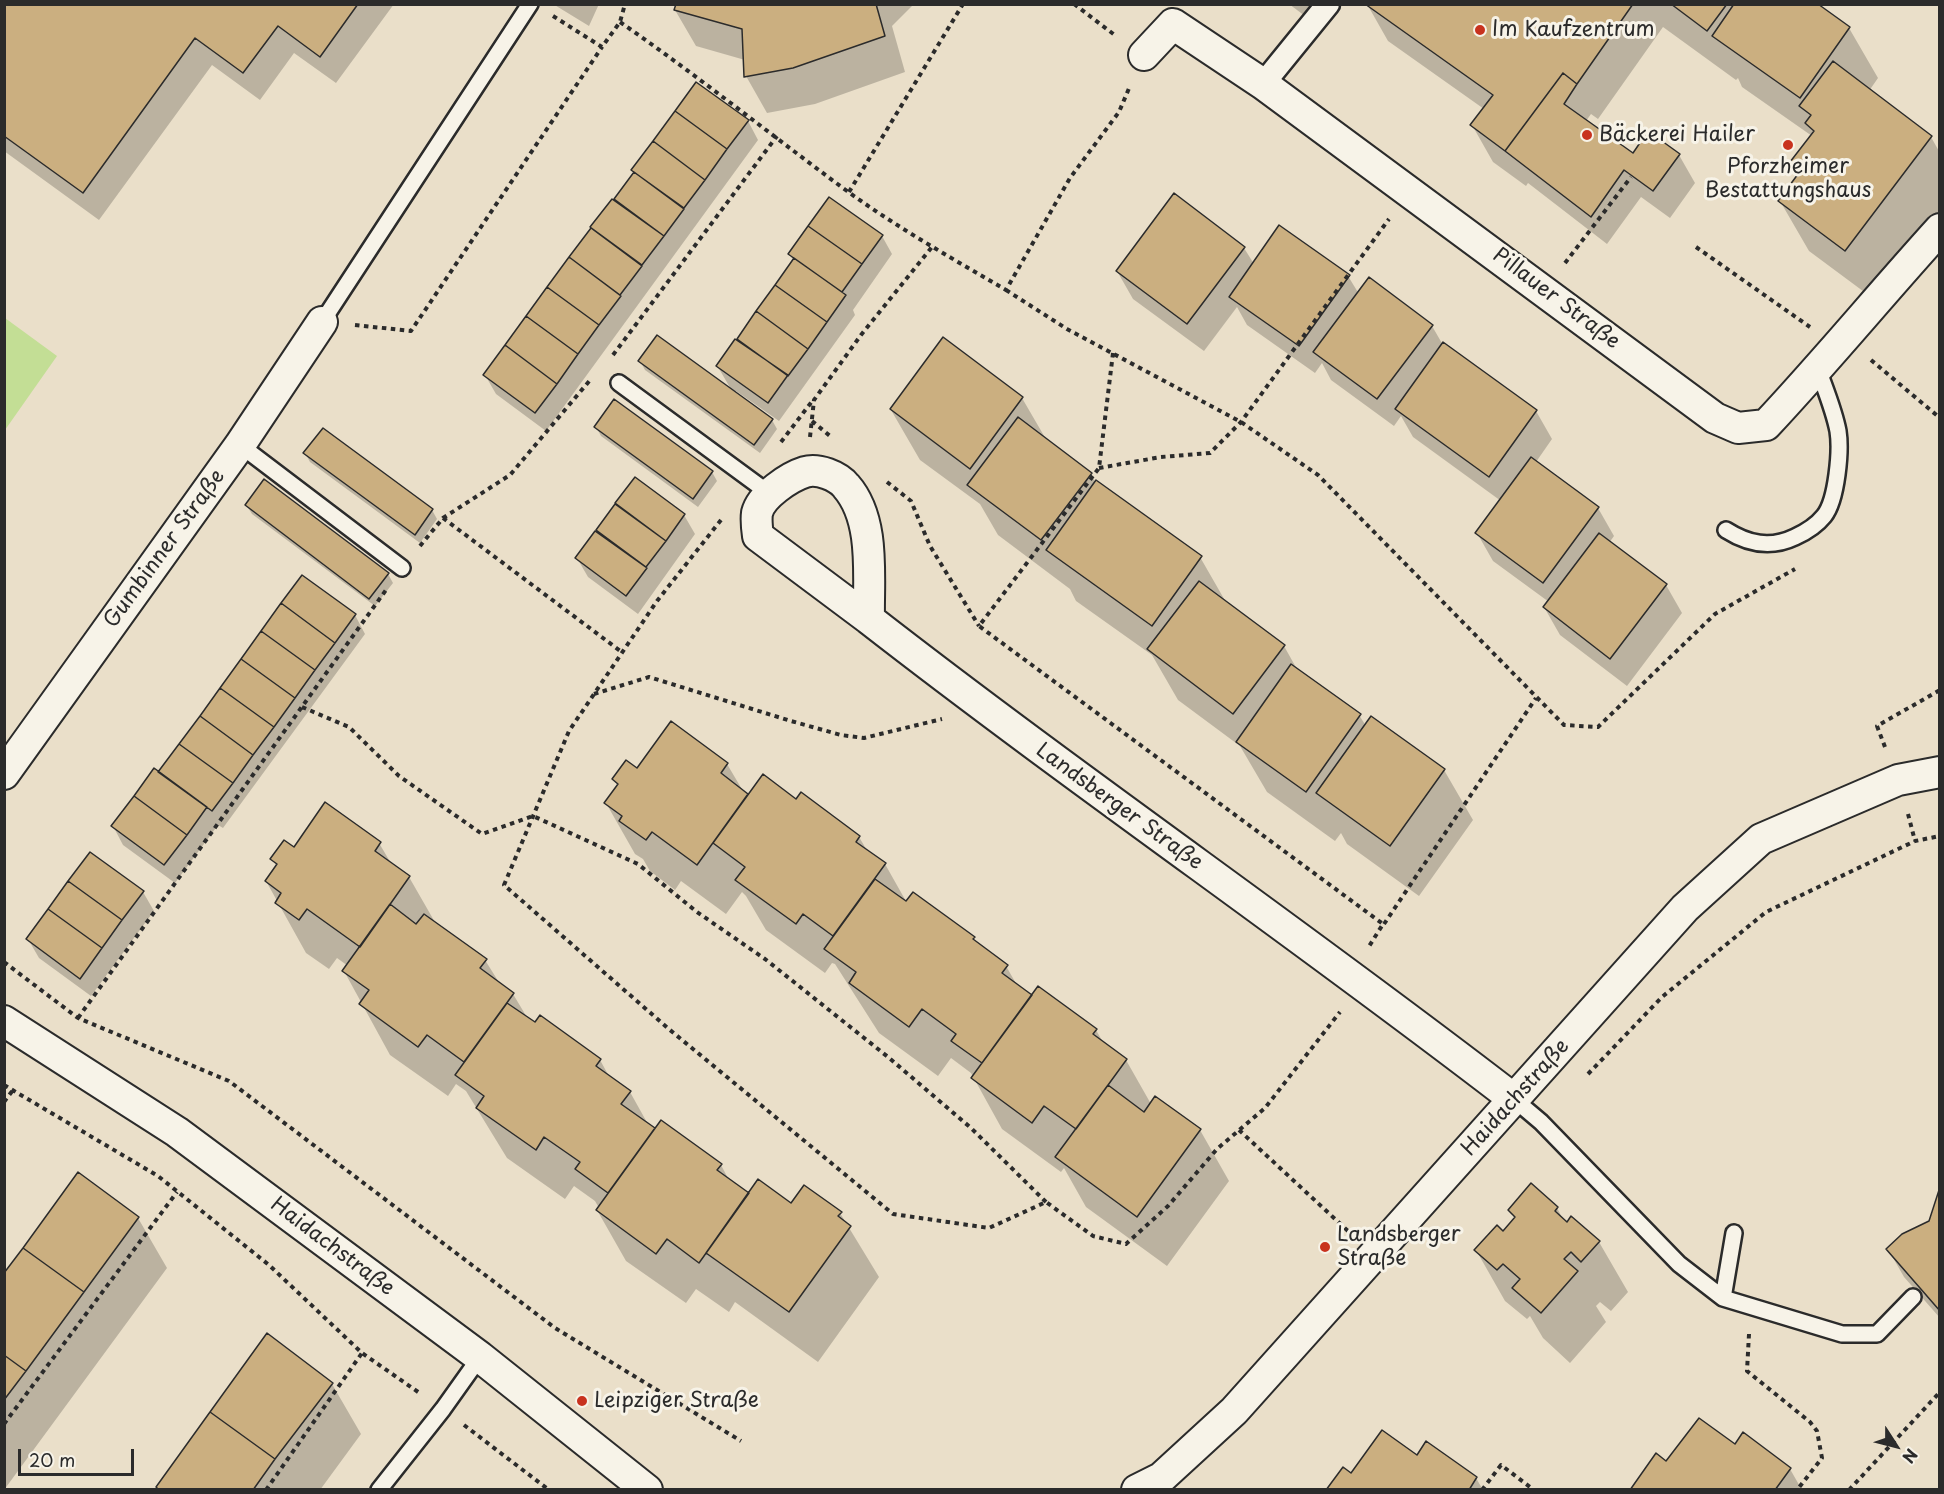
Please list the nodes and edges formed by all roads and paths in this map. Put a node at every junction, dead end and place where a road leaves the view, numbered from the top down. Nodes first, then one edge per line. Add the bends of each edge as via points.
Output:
1 (625, 4) edge
2 (963, 4) edge
3 (1074, 4) edge
4 (1328, 4) edge
5 (537, 8) edge
6 (620, 22) junction
7 (602, 47) junction
8 (1144, 56) junction
9 (1263, 84) junction
10 (1631, 177) dead end
11 (1409, 191) junction
12 (849, 192) junction
13 (1940, 229) edge
14 (932, 247) junction
15 (1696, 247) dead end
16 (1006, 290) junction
17 (1544, 290) junction
18 (322, 322) junction
19 (1802, 322) dead end
20 (1849, 331) junction
21 (1113, 353) junction
22 (1818, 369) junction
23 (619, 383) dead end
24 (1940, 418) edge
25 (812, 421) junction
26 (1241, 422) junction
27 (837, 442) dead end
28 (240, 445) junction
29 (1099, 468) junction
30 (807, 471) junction
31 (880, 476) dead end
32 (770, 494) junction
33 (443, 518) dead end
34 (1726, 530) dead end
35 (758, 536) junction
36 (1800, 566) dead end
37 (402, 568) dead end
38 (869, 620) junction
39 (979, 626) junction
40 (623, 653) junction
41 (594, 694) junction
42 (1536, 698) junction
43 (302, 707) dead end
44 (986, 711) junction
45 (1940, 772) edge
46 (4, 774) edge
47 (533, 816) junction
48 (1383, 924) junction
49 (4, 962) edge
50 (1357, 981) junction
51 (4, 1021) edge
52 (4, 1085) edge
53 (12, 1090) junction
54 (1515, 1100) junction
55 (4, 1102) edge
56 (1239, 1130) junction
57 (177, 1192) junction
58 (1046, 1202) junction
59 (1734, 1233) dead end
60 (1375, 1255) junction
61 (1913, 1297) dead end
62 (1724, 1298) junction
63 (1750, 1306) junction
64 (362, 1353) junction
65 (480, 1357) junction
66 (1940, 1392) edge
67 (443, 1409) junction
68 (4, 1424) edge
69 (741, 1441) dead end
70 (1154, 1486) edge
71 (266, 1490) edge
72 (379, 1490) edge
73 (549, 1490) edge
74 (647, 1490) edge
75 (1482, 1490) edge
76 (1534, 1490) edge
77 (1797, 1490) edge
78 (1849, 1490) edge

1 - 6 path
2 - 12 path
3 - 8 path
4 - 9 street
5 - 7 path
5 - 18 lane
6 - 7 path
6 - 12 path
7 - 18 path via 411,331
8 - 9 street, Pillauer Straße via 1173,24
8 - 16 path via 1119,112 1071,178
9 - 11 street, Pillauer Straße
10 - 17 path
11 - 17 street, Pillauer Straße
11 - 26 path
12 - 14 path
13 - 20 street, Pillauer Straße
14 - 16 path
14 - 25 path via 814,400
15 - 19 path
16 - 21 path
17 - 22 street, Pillauer Straße via 1715,418 1738,428 1766,425
18 - 28 street, Gumbinner Straße
20 - 22 street, Pillauer Straße
20 - 24 path via 1874,363
21 - 26 path
21 - 29 path
22 - 34 lane via 1838,432 1837,478 1826,514 1809,531 1784,542 1744,541
23 - 32 lane
25 - 27 path
25 - 30 path
26 - 29 path via 1210,453
26 - 42 path via 1318,475
28 - 37 lane
28 - 46 street, Gumbinner Straße
29 - 39 path
30 - 32 street
30 - 38 street via 831,474 846,485 857,503 867,546
31 - 39 path via 912,501 930,546
32 - 35 street via 757,512
33 - 40 path
35 - 38 street, Landsberger Straße
35 - 40 path via 730,510 657,601
36 - 42 path via 1715,614 1598,727 1564,725
38 - 44 street, Landsberger Straße
39 - 48 path
40 - 41 path
41 - 44 path via 649,677 791,722 864,738
41 - 47 path via 569,731
42 - 48 path
43 - 47 path via 349,727 399,776 482,834
44 - 50 street, Landsberger Straße
45 - 54 street, Haidachstraße via 1898,780 1761,839 1685,908
47 - 58 path via 638,864 697,912 765,959 971,1128
47 - 58 path via 504,885 669,1030 893,1214 989,1228
48 - 50 path
49 - 69 path via 78,1018 229,1081 555,1328
50 - 54 street, Landsberger Straße
50 - 56 path via 1338,1014 1265,1108
51 - 65 street, Haidachstraße via 177,1132
52 - 53 path
53 - 55 path
53 - 57 path via 158,1176
54 - 60 street, Haidachstraße
54 - 62 lane via 1679,1264
56 - 58 path via 1217,1149 1168,1206 1126,1244 1093,1236
56 - 60 path
57 - 64 path via 269,1265
57 - 68 path
59 - 62 lane
60 - 70 street, Haidachstraße via 1234,1412
61 - 63 lane via 1877,1334 1842,1334
62 - 63 lane
63 - 77 path via 1747,1371 1817,1431 1822,1458
64 - 67 path
64 - 71 path
65 - 67 lane
65 - 74 street, Haidachstraße
66 - 78 path
67 - 72 lane
67 - 73 path
75 - 76 path via 1501,1465

